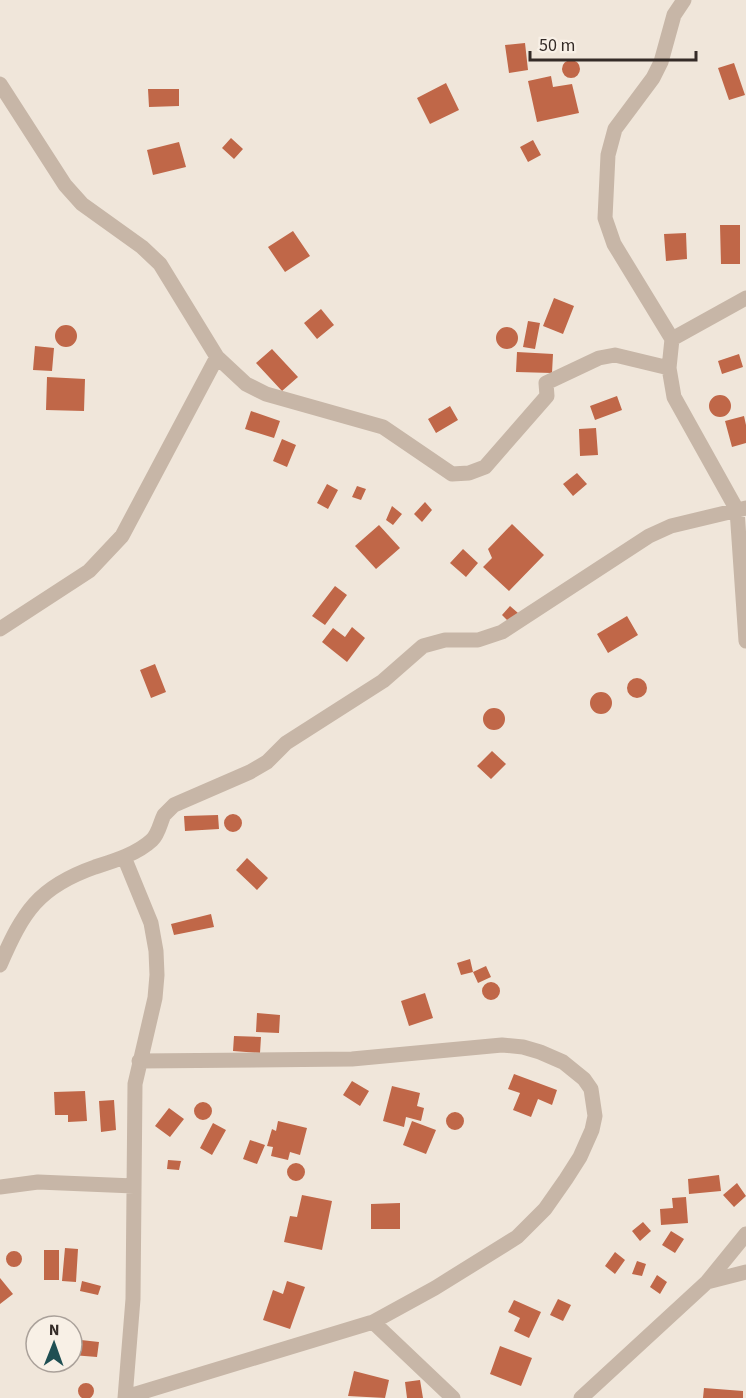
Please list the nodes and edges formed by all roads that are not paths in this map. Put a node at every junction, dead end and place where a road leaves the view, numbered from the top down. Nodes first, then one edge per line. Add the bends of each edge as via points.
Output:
1 (684, 0) edge
2 (0, 84) edge
3 (7, 107) edge
4 (746, 298) edge
5 (672, 339) junction
6 (217, 357) junction
7 (669, 368) junction
8 (742, 509) edge
9 (0, 629) edge
10 (746, 641) edge
11 (124, 857) junction
12 (0, 965) edge
13 (139, 1060) junction
14 (134, 1186) junction
15 (0, 1187) edge
16 (746, 1234) edge
17 (746, 1272) edge
18 (707, 1282) junction
19 (373, 1322) junction
20 (125, 1398) edge
21 (453, 1398) edge
22 (581, 1398) edge

1 - 5 street via 674,15 653,78 615,129 608,155 605,218 614,244
2 - 3 street
3 - 6 street via 82,204 160,264
4 - 5 street
5 - 7 street
6 - 7 street via 246,384 266,394 383,427 452,474 485,467 547,396 546,383 599,358 615,355
6 - 9 street via 122,536 89,572
7 - 8 street via 674,398
8 - 10 street
8 - 11 street via 671,526 649,536 502,632 478,640 445,640 423,646 383,681 286,743 267,762 174,805 152,840
11 - 12 street via 74,874 50,888 15,931
11 - 13 street via 151,923 156,951 155,998
13 - 14 street via 135,1084
13 - 19 street via 352,1059 502,1045 540,1052 563,1062 584,1079 594,1101 592,1130 580,1157 545,1209 517,1237
14 - 15 street via 38,1182
14 - 20 street via 133,1299
16 - 18 street
17 - 18 street
18 - 22 street
19 - 20 street
19 - 21 street

